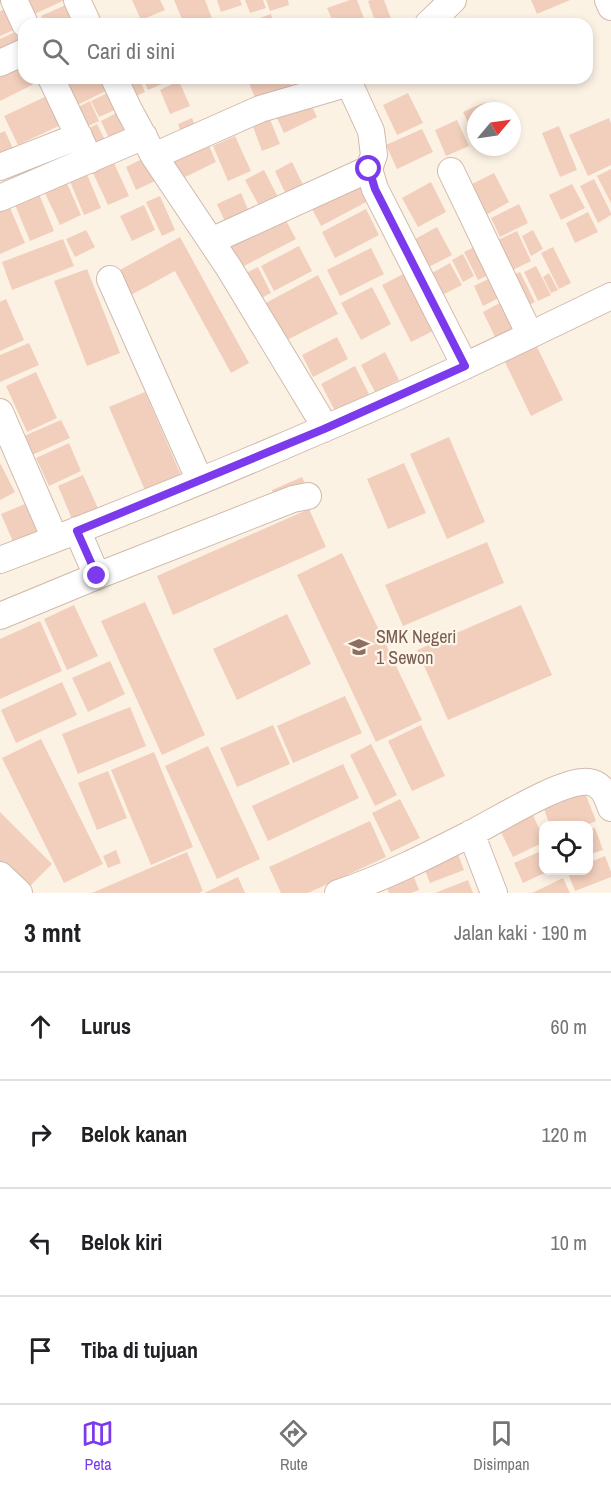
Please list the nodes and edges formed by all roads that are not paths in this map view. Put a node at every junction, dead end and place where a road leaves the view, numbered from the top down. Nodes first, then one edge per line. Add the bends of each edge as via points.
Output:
1 (14, 0) edge
2 (453, 0) edge
3 (608, 0) edge
4 (611, 7) edge
5 (22, 18) edge
6 (434, 18) edge
7 (18, 54) edge
8 (0, 63) edge
9 (54, 84) edge
10 (117, 84) edge
11 (342, 84) edge
12 (353, 84) edge
13 (79, 136) junction
14 (149, 146) junction
15 (90, 160) junction
16 (0, 167) edge
17 (369, 169) junction
18 (451, 171) dead end
19 (0, 198) edge
20 (211, 241) junction
21 (110, 279) dead end
22 (611, 296) edge
23 (530, 335) junction
24 (465, 366) junction
25 (0, 412) edge
26 (324, 429) junction
27 (200, 480) junction
28 (308, 496) dead end
29 (66, 535) junction
30 (0, 560) edge
31 (97, 576) junction
32 (0, 616) edge
33 (611, 808) edge
34 (471, 833) junction
35 (0, 875) edge
36 (364, 889) edge
37 (19, 893) edge
38 (338, 893) edge
39 (494, 893) edge

1 - 5 street
2 - 6 street
3 - 4 street
7 - 8 street
9 - 13 street
10 - 14 street
11 - 14 street
12 - 17 street via 371,131 374,155
13 - 15 street
13 - 16 street
14 - 15 street
14 - 20 street
15 - 19 street
17 - 20 street
17 - 24 street via 375,189
18 - 23 street
20 - 26 street
21 - 27 street
22 - 23 street
23 - 24 street
24 - 26 street
25 - 29 street
26 - 27 street
27 - 29 street
28 - 31 street via 283,502
29 - 30 street
29 - 31 street
31 - 32 street
33 - 34 street via 596,783 576,782
34 - 36 street
34 - 39 street
35 - 37 street
36 - 38 street

